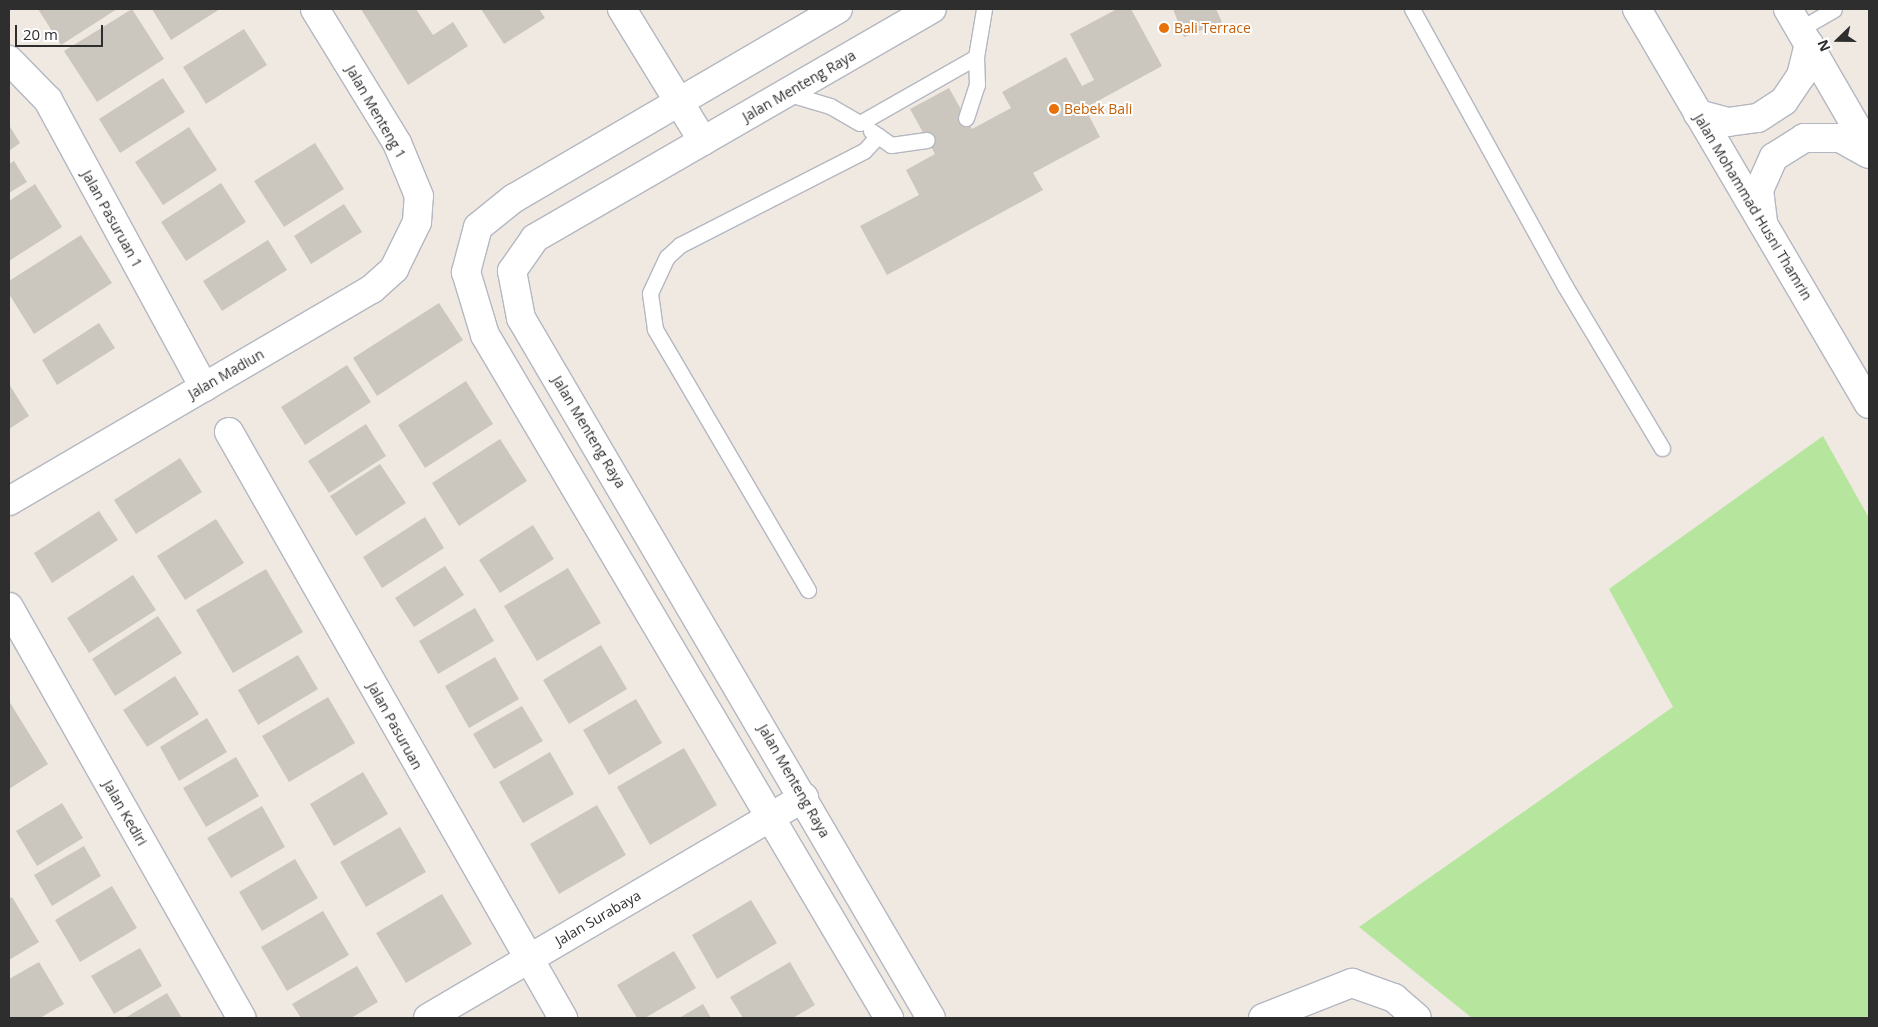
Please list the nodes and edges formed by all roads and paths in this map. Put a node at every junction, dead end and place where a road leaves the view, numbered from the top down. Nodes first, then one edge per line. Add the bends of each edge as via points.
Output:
1 (315, 9) edge
2 (622, 9) edge
3 (838, 9) edge
4 (932, 9) edge
5 (984, 9) edge
6 (1412, 9) edge
7 (1637, 9) edge
8 (1834, 9) edge
9 (1799, 28) edge
10 (976, 57) junction
11 (9, 60) edge
12 (786, 93) junction
13 (678, 100) junction
14 (1698, 114) junction
15 (966, 118) dead end
16 (860, 123) junction
17 (878, 136) junction
18 (927, 140) dead end
19 (702, 141) junction
20 (1869, 149) edge
21 (1869, 154) edge
22 (417, 222) joint
23 (1763, 226) junction
24 (204, 387) junction
25 (1869, 404) edge
26 (229, 432) dead end
27 (1662, 448) dead end
28 (9, 501) edge
29 (808, 590) dead end
30 (9, 608) edge
31 (804, 798) junction
32 (768, 818) junction
33 (528, 960) junction
34 (242, 1018) edge
35 (428, 1018) edge
36 (563, 1018) edge
37 (889, 1018) edge
38 (931, 1018) edge
39 (1263, 1018) edge
40 (1417, 1018) edge

1 - 22 street, Jalan Menteng 1 via 398,143 420,196
2 - 13 street
3 - 13 street
4 - 12 street, Jalan Menteng Raya
5 - 10 lane
6 - 27 lane via 1565,286
7 - 14 street, Jalan Mohammad Husni Thamrin
8 - 9 lane
9 - 14 street via 1802,76 1784,101 1758,118 1728,122
9 - 20 street
10 - 15 lane via 977,85
10 - 16 lane
11 - 24 street, Jalan Pasuruan 1 via 48,100
12 - 16 lane via 830,106
12 - 19 street, Jalan Menteng Raya
13 - 19 street
13 - 32 street via 506,204 478,227 466,272 485,335
14 - 23 street, Jalan Mohammad Husni Thamrin
16 - 17 lane
17 - 18 lane via 891,145
17 - 29 lane via 864,151 680,245 667,257 650,293 655,328
19 - 31 street, Jalan Menteng Raya via 535,238 512,271 521,318
21 - 23 street via 1840,138 1804,138 1774,157 1758,190
22 - 24 street, Jalan Madiun via 394,269 372,289
23 - 25 street, Jalan Mohammad Husni Thamrin
24 - 28 street, Jalan Madiun
26 - 33 street, Jalan Pasuruan
30 - 34 street, Jalan Kediri
31 - 32 street, Jalan Surabaya
31 - 38 street, Jalan Menteng Raya
32 - 33 street, Jalan Surabaya
32 - 37 street
33 - 35 street, Jalan Surabaya
33 - 36 street, Jalan Pasuruan
39 - 40 street via 1352,983 1394,998

